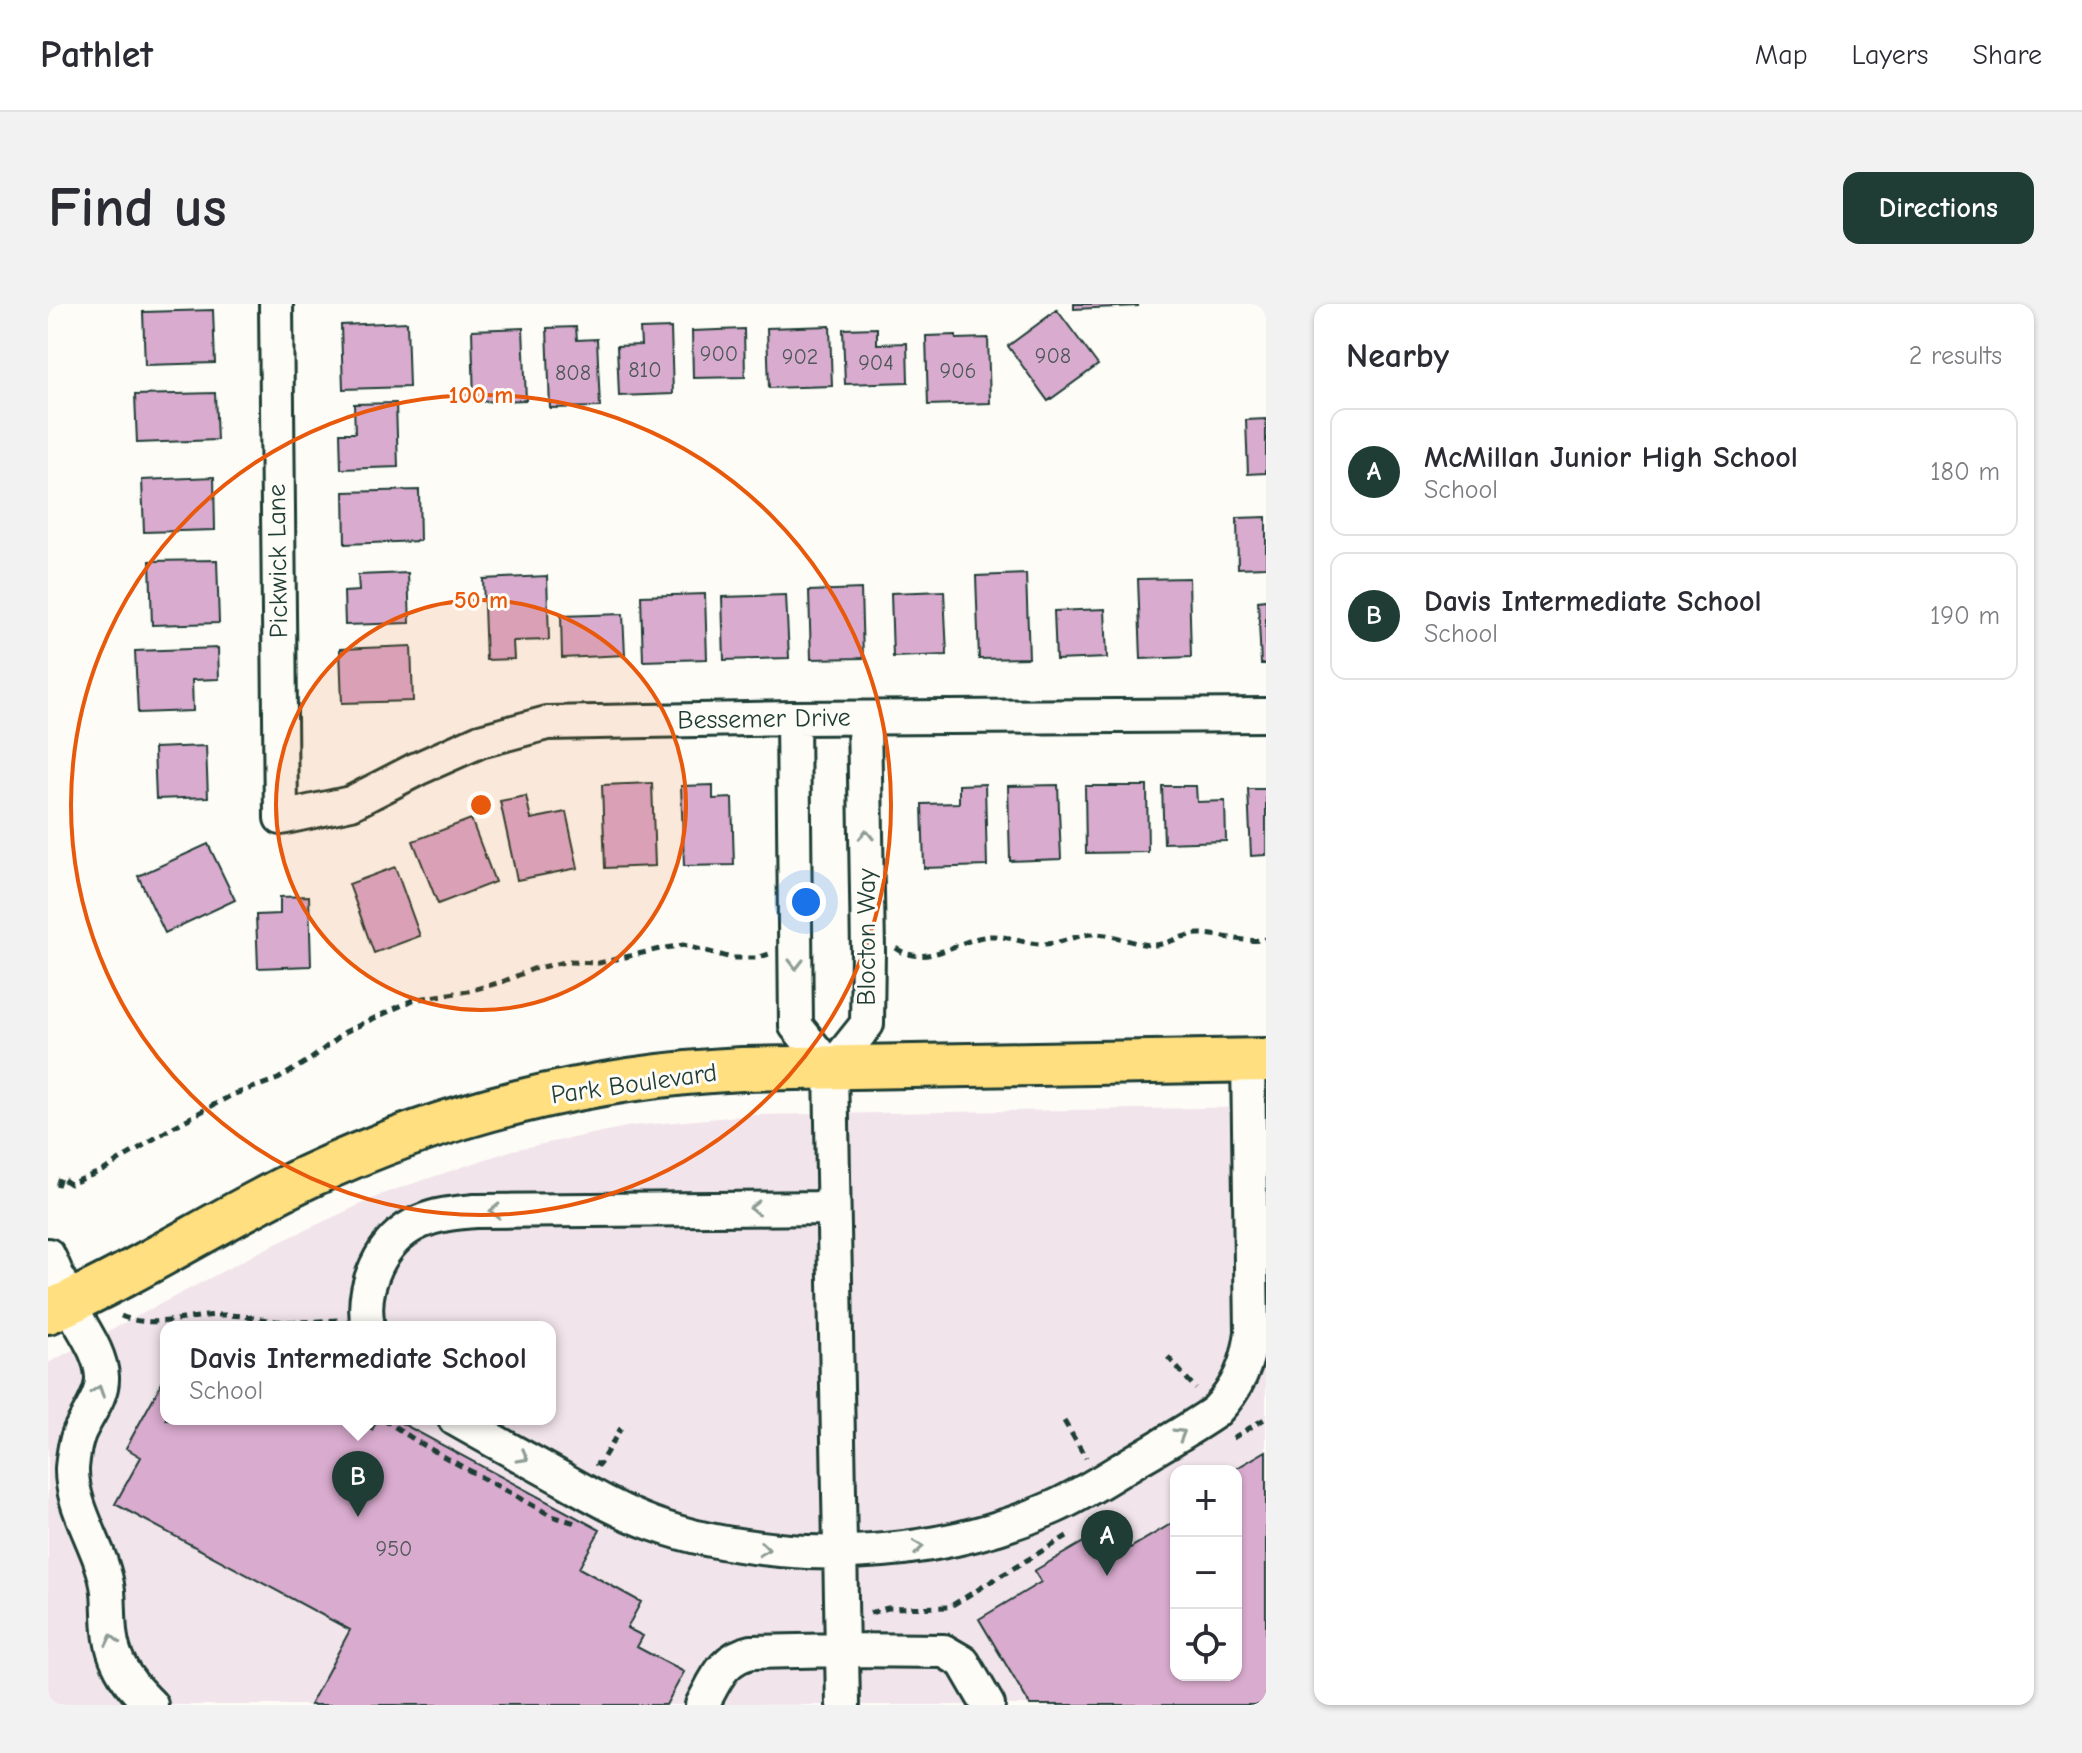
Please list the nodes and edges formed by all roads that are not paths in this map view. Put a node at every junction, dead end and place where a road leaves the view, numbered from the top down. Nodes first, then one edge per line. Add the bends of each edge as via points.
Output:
1 (276, 304) edge
2 (1266, 715) edge
3 (793, 718) junction
4 (864, 718) junction
5 (281, 818) joint
6 (1257, 1060) edge
7 (831, 1069) junction
8 (833, 1208) junction
9 (48, 1255) edge
10 (59, 1307) edge
11 (367, 1321) edge
12 (466, 1425) edge
13 (841, 1553) junction
14 (842, 1650) junction
15 (151, 1705) edge
16 (702, 1705) edge
17 (843, 1705) edge
18 (988, 1705) edge

1 - 5 street, Pickwick Lane
2 - 4 street, Bessemer Drive
3 - 4 street, Bessemer Drive
3 - 5 street, Bessemer Drive via 547,723 480,741 351,803
3 -> 7 street via 796,1026
7 -> 4 street, Blocton Way via 867,1024
6 - 7 main road, Park Boulevard
13 -> 6 street via 941,1544 1029,1517 1121,1470 1227,1400 1245,1368 1252,1332
7 - 8 street
7 - 10 main road, Park Boulevard via 675,1073 488,1110 307,1177
8 -> 11 street via 444,1214 417,1223 386,1251 371,1278
8 - 13 street
9 - 10 street
15 -> 10 street via 117,1661 108,1625 108,1588 76,1498 72,1471 78,1435 102,1385 102,1374 96,1354
12 -> 13 street via 654,1524 741,1547
13 - 14 street
14 - 16 street via 742,1654 724,1665
14 - 17 street
14 - 18 street via 944,1651 963,1662

